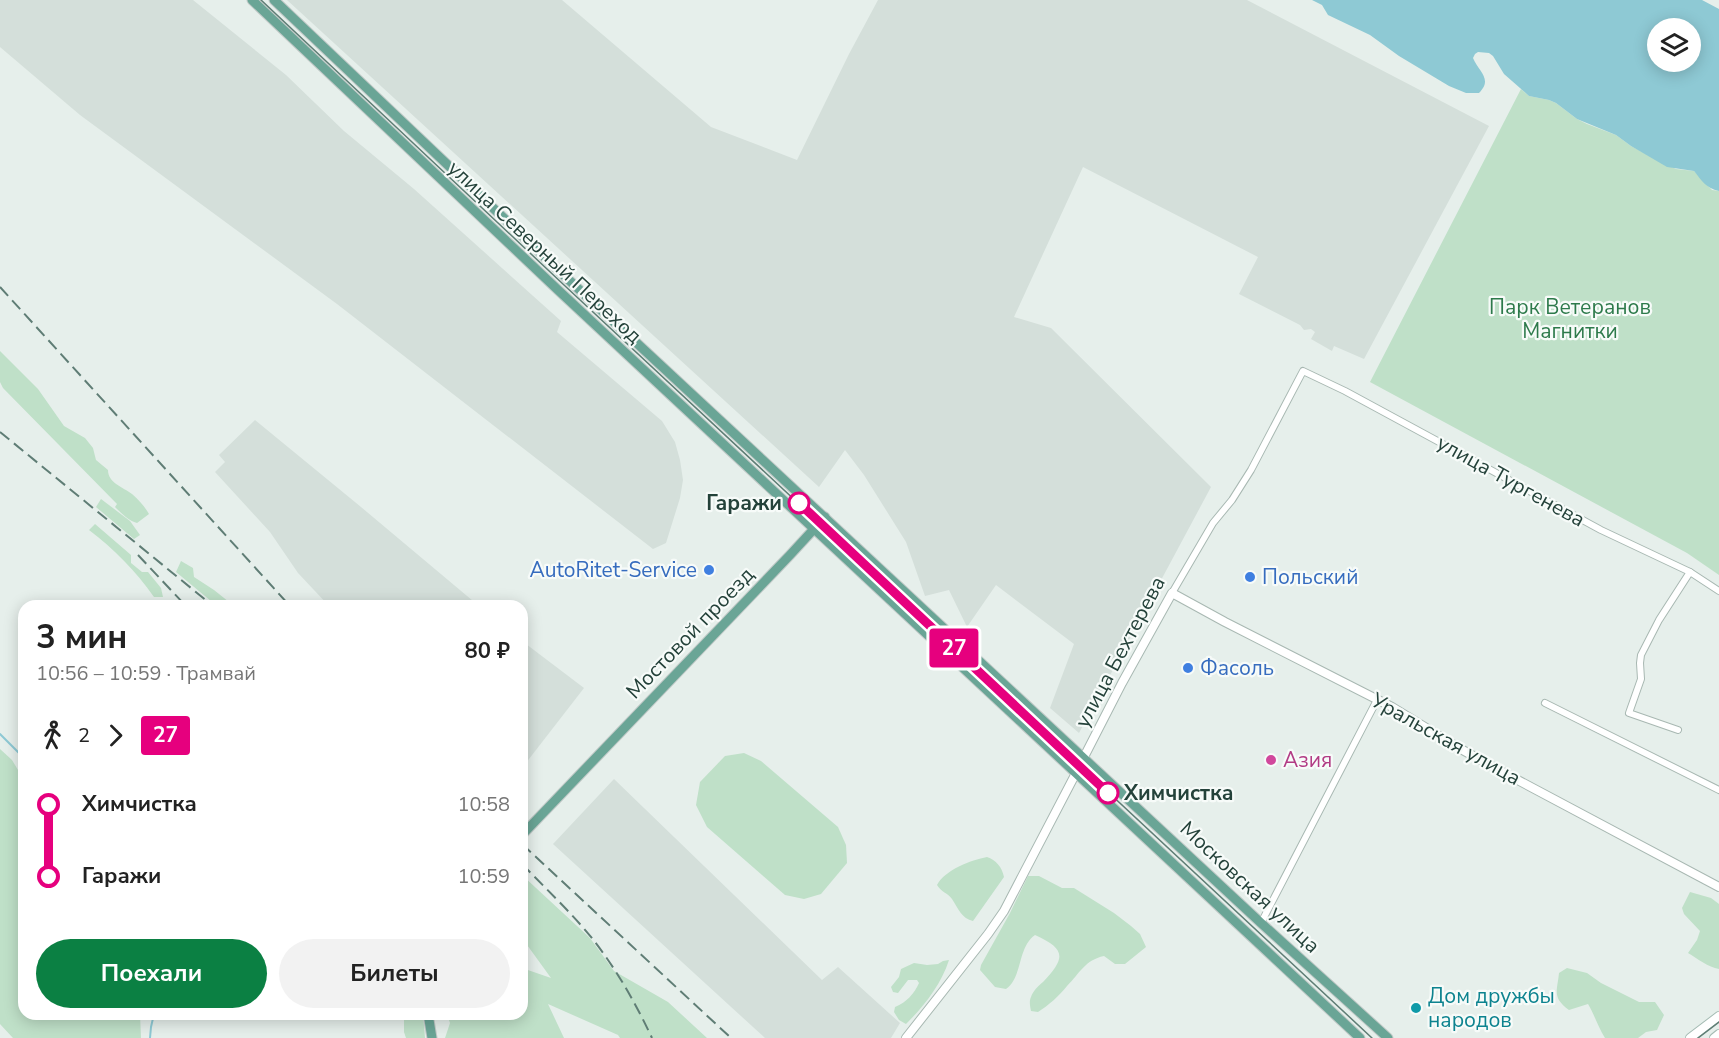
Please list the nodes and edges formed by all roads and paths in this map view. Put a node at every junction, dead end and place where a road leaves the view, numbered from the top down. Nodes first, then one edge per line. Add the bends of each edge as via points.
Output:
1 (252, 0) edge
2 (274, 0) edge
3 (1303, 371) joint
4 (825, 517) junction
5 (814, 528) junction
6 (1690, 572) junction
7 (1719, 591) edge
8 (1172, 593) junction
9 (1377, 700) junction
10 (1545, 703) dead end
11 (1678, 730) dead end
12 (1084, 757) junction
13 (1076, 773) junction
14 (1719, 790) edge
15 (528, 829) edge
16 (1719, 887) edge
17 (1261, 923) junction
18 (1719, 1016) edge
19 (430, 1020) edge
20 (1719, 1034) edge
21 (432, 1038) edge
22 (906, 1038) edge
23 (1360, 1038) edge
24 (1388, 1038) edge
25 (1690, 1038) edge
26 (1714, 1038) edge

1 - 5 main road, улица Северный Переход
2 - 4 main road, улица Северный Переход
3 - 6 street, улица Тургенева via 1601,530
3 - 8 street, улица Бехтерева via 1251,470 1213,523
4 - 5 main road, Мостовой проезд
4 - 12 main road, Московская улица
5 - 13 main road, Московская улица
5 - 15 main road, Мостовой проезд
6 - 7 street, улица Тургенева
6 - 11 street via 1641,655 1641,679 1629,713
8 - 9 street, Уральская улица
8 - 12 street, улица Бехтерева
9 - 16 street, Уральская улица via 1487,764
9 - 17 street
10 - 14 street
12 - 13 main road, улица Бехтерева
12 - 17 main road, Московская улица
13 - 22 street, улица Бехтерева via 1004,911
13 - 23 main road, Московская улица
17 - 24 main road, Московская улица
18 - 25 main road
19 - 21 main road
20 - 26 main road

